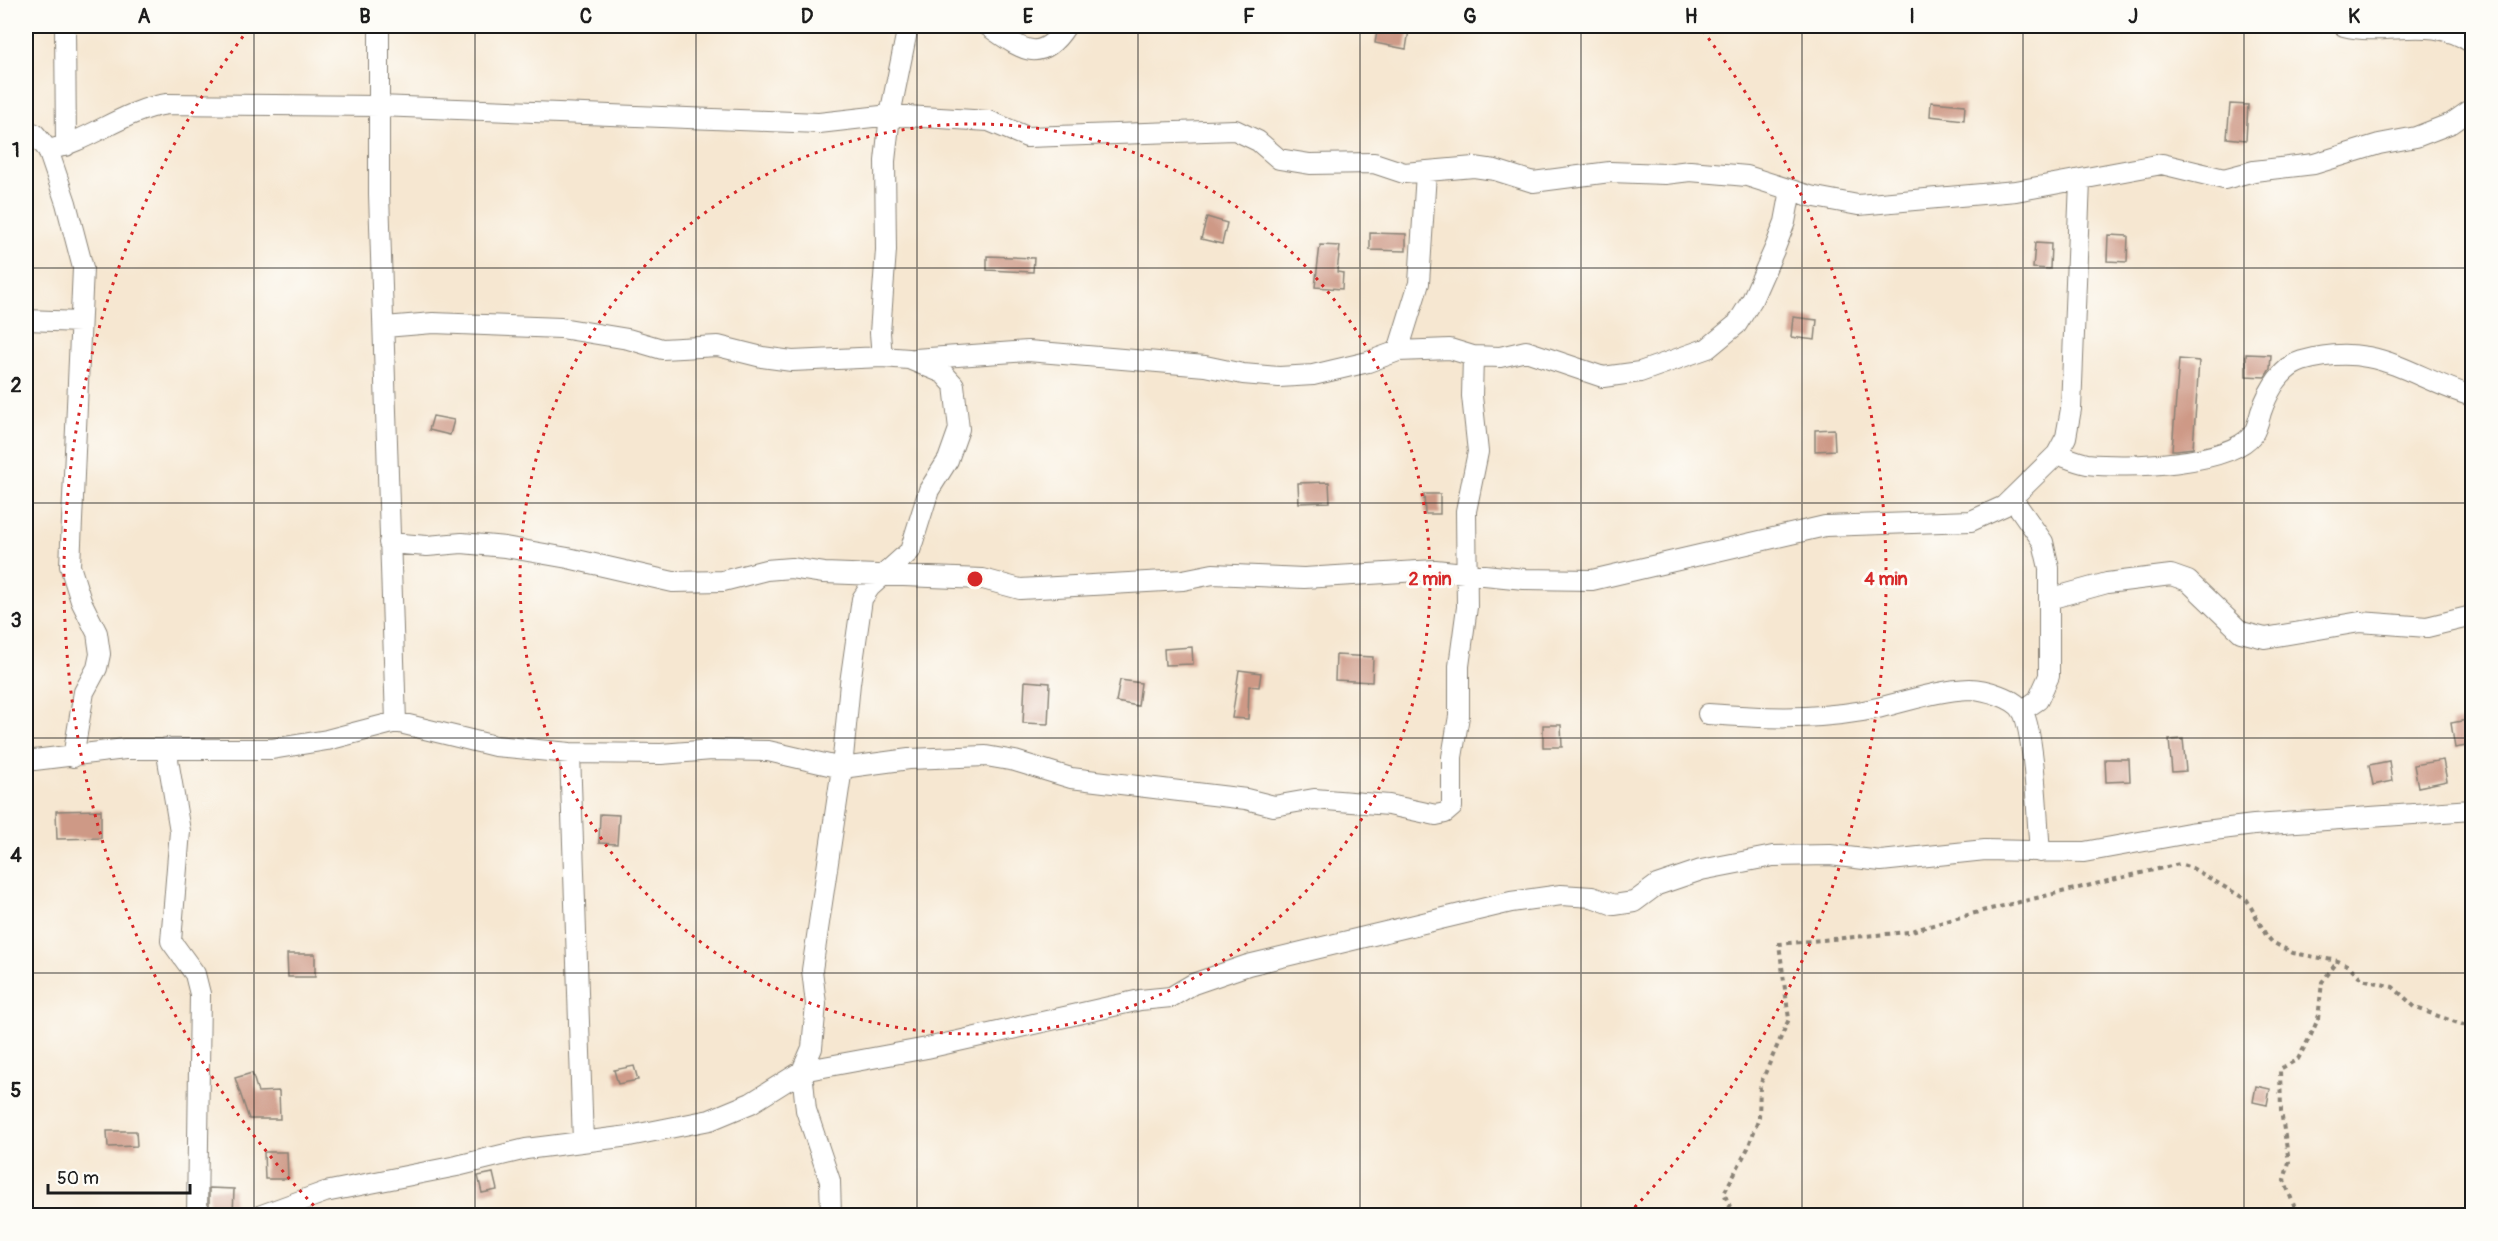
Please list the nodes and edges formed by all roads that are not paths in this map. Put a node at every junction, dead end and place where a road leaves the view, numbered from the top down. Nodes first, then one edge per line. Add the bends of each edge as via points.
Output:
1 (65, 26) edge
2 (379, 26) edge
3 (908, 26) edge
4 (988, 26) edge
5 (1066, 26) edge
6 (2344, 26) edge
7 (2467, 35) edge
8 (378, 106) junction
9 (2472, 109) edge
10 (890, 115) junction
11 (26, 130) edge
12 (57, 148) junction
13 (1426, 173) junction
14 (2080, 181) junction
15 (1791, 190) junction
16 (26, 320) edge
17 (80, 322) junction
18 (385, 327) junction
19 (1398, 351) junction
20 (1473, 356) junction
21 (882, 357) junction
22 (909, 359) junction
23 (2472, 396) edge
24 (2057, 454) junction
25 (2012, 498) junction
26 (389, 543) junction
27 (1466, 572) junction
28 (884, 576) junction
29 (2049, 599) junction
30 (2472, 616) edge
31 (2022, 711) junction
32 (1708, 714) dead end
33 (396, 722) junction
34 (166, 748) junction
35 (570, 753) junction
36 (73, 757) junction
37 (26, 761) edge
38 (842, 768) junction
39 (2472, 810) edge
40 (2040, 852) junction
41 (802, 1071) junction
42 (583, 1142) junction
43 (196, 1215) edge
44 (259, 1215) edge
45 (831, 1215) edge

1 - 12 street
2 - 8 street
3 - 10 street
4 - 5 street via 1022,49 1042,51 1057,40
6 - 7 street via 2422,26
8 - 10 street via 819,123
8 - 12 street via 151,106
8 - 18 street
9 - 14 street via 2452,123 2416,136 2314,164 2224,179 2162,164
10 - 13 street via 989,121 1027,137 1235,130 1258,141 1279,159 1310,164 1374,163 1404,172
10 - 21 street via 885,161
11 - 12 street
12 - 17 street via 83,268
13 - 15 street via 1474,167 1533,182 1610,172 1690,171 1747,176
13 - 19 street via 1419,283
14 - 15 street via 2016,191 1858,205
14 - 24 street via 2071,409 2066,437
15 - 20 street via 1785,222 1752,300 1737,324 1708,348 1640,372 1603,377 1526,351 1500,357
16 - 17 street
17 - 36 street via 70,566 97,633 100,654 84,692
18 - 21 street via 433,323 551,328 604,334 662,349 718,346 792,360
18 - 26 street
19 - 20 street via 1450,349
19 - 22 street via 1313,375 1279,376 1028,351
20 - 27 street via 1472,396 1478,452 1466,511
21 - 22 street
22 - 28 street via 943,374 954,385 959,429 948,460 929,490 910,551
23 - 24 street via 2379,358 2324,358 2286,369 2264,403 2254,432 2240,447 2215,457 2128,465 2086,464
24 - 25 street
25 - 27 street via 2004,506 1971,521 1826,526 1592,580 1524,579
25 - 29 street via 2043,542 2049,568
26 - 28 street via 505,547 673,582 723,581 791,568
26 - 33 street
27 - 28 street via 1304,578 1213,574 1183,580 1020,589 983,579
27 - 38 street via 1467,607 1452,757 1452,807 1445,813 1314,799 1274,806 1246,799 1071,778 1015,760 986,756 909,759
28 - 38 street via 862,599
29 - 30 street via 2107,583 2171,574 2188,581 2241,632 2265,638 2360,622 2427,627
29 - 31 street via 2049,676 2038,700
31 - 32 street via 2015,703 1972,689 1828,717 1783,720
31 - 40 street
33 - 34 street via 272,749
33 - 35 street via 495,746
34 - 36 street
34 - 43 street via 180,831 171,941 195,974 200,994
35 - 38 street via 768,752
35 - 42 street
36 - 37 street
38 - 41 street via 812,970 816,1004 812,1048
39 - 40 street via 2254,825 2084,852
40 - 41 street via 1985,850 1881,861 1830,855 1773,856 1701,870 1657,885 1634,902 1614,905 1592,897 1561,895 1511,902 1248,965 1193,984 1171,997 1140,1000 927,1048
41 - 42 street via 751,1103 710,1120
41 - 45 street via 806,1110 831,1181
42 - 44 street via 526,1149 325,1192

